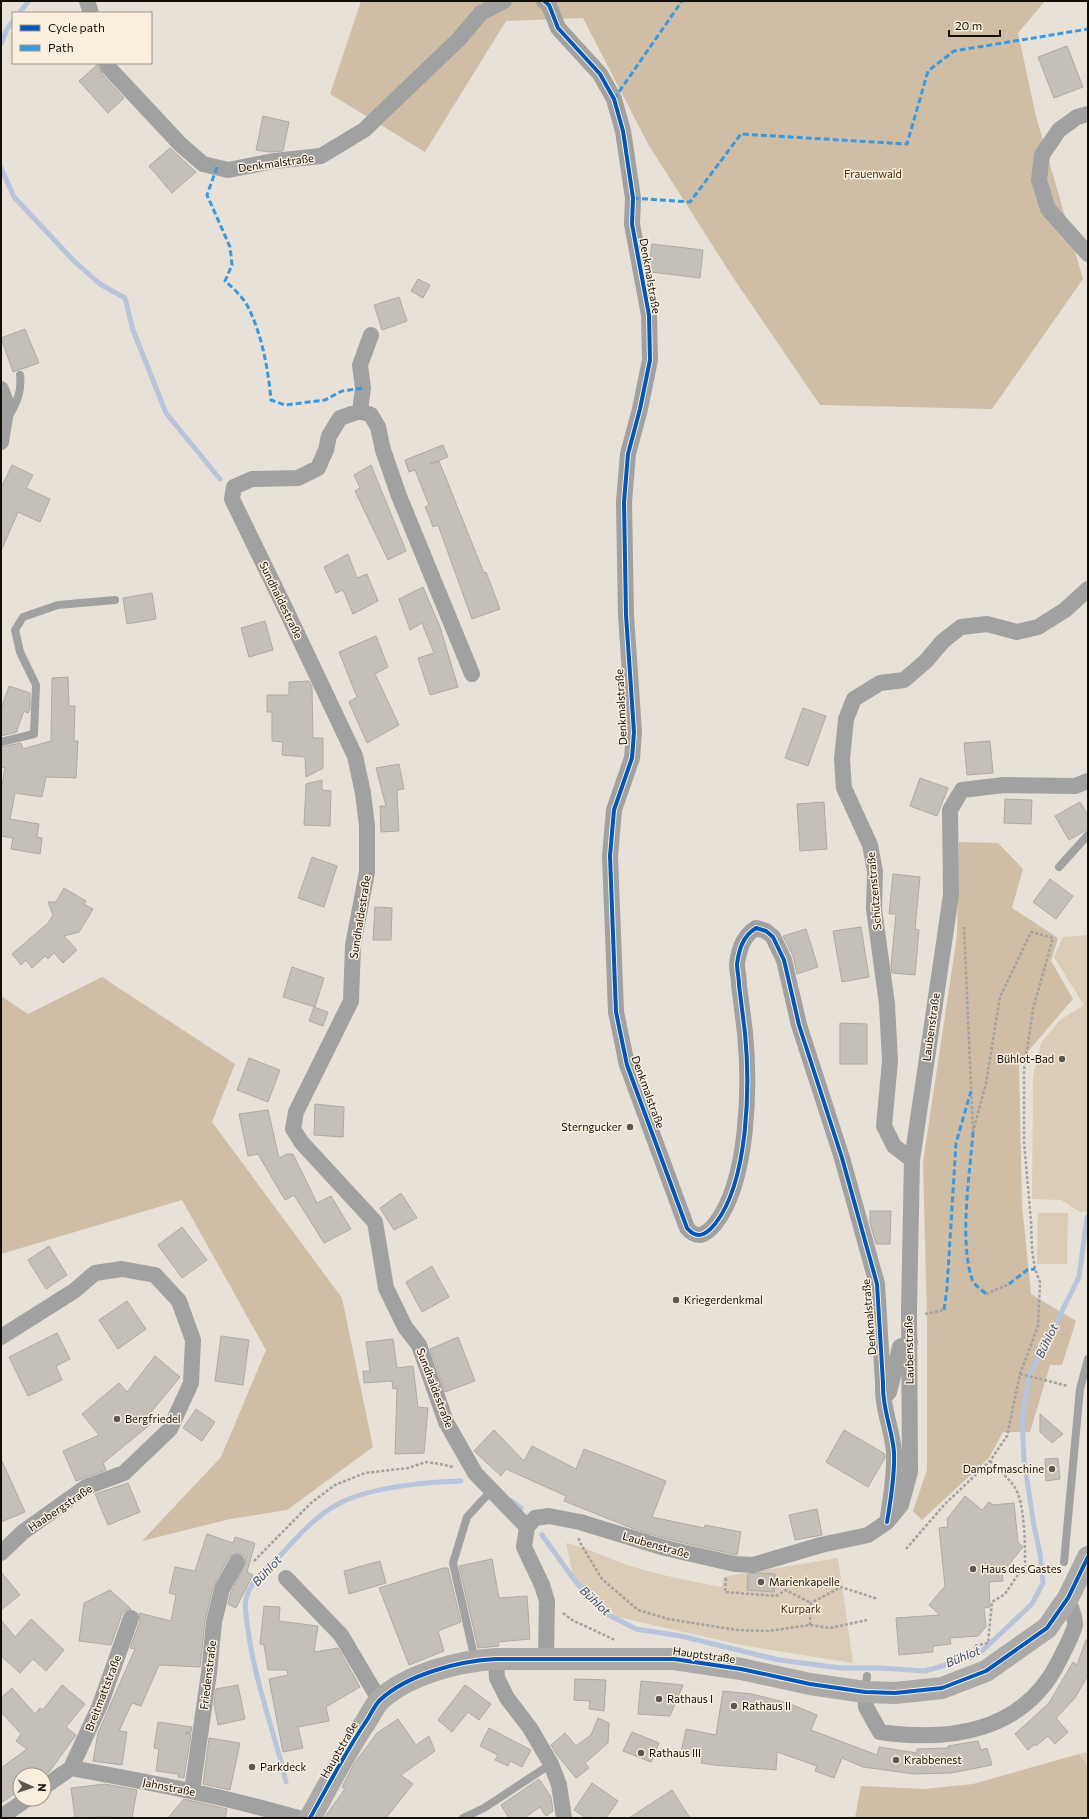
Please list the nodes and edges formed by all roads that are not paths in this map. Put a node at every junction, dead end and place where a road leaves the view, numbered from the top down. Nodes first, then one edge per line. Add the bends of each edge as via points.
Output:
1 (87, 1) edge
2 (504, 1) edge
3 (544, 1) edge
4 (91, 12) edge
5 (107, 64) edge
6 (1088, 114) edge
7 (1088, 254) edge
8 (371, 335) dead end
9 (20, 375) dead end
10 (1, 389) edge
11 (360, 410) junction
12 (5, 423) junction
13 (1, 442) edge
14 (1088, 589) edge
15 (115, 600) dead end
16 (472, 674) dead end
17 (1, 742) edge
18 (1088, 781) edge
19 (1088, 835) edge
20 (1059, 867) dead end
21 (912, 1160) junction
22 (1, 1337) edge
23 (910, 1342) junction
24 (1088, 1360) edge
25 (882, 1399) junction
26 (491, 1492) junction
27 (887, 1522) junction
28 (527, 1527) junction
29 (1, 1553) edge
30 (1088, 1557) edge
31 (237, 1562) road end
32 (1064, 1562) dead end
33 (286, 1578) dead end
34 (1068, 1598) junction
35 (131, 1618) dead end
36 (546, 1658) junction
37 (496, 1659) junction
38 (475, 1660) junction
39 (866, 1684) junction
40 (380, 1701) junction
41 (551, 1764) junction
42 (71, 1768) junction
43 (52, 1781) edge
44 (192, 1791) junction
45 (15, 1807) edge
46 (1, 1817) edge
47 (298, 1818) edge
48 (310, 1818) edge
49 (463, 1818) edge
50 (564, 1818) edge

1 - 4 street
2 - 5 street, Denkmalstraße via 481,13 459,39 364,130 321,156 274,161 228,170 203,164 180,144
3 - 25 street, Denkmalstraße via 549,5 558,28 600,74 614,99 623,131 633,198 632,224 649,315 650,360 628,454 624,502 626,615 634,732 632,758 614,810 610,856 616,1012 626,1065 687,1228 692,1234 697,1235 708,1232 722,1216 736,1179 744,1141 747,1053 737,965 740,947 747,933 756,928 773,936 784,960 799,1025 842,1158 877,1284
6 - 7 street via 1077,117 1059,130 1042,155 1039,180 1048,208
8 - 11 street via 360,365 363,388
9 - 12 lane via 22,386 17,403
10 - 12 street via 7,406
11 - 16 street via 371,415 378,427 399,496
11 - 26 street, Sundhaldestraße via 340,418 329,436 318,468 298,478 252,479 234,487 232,499 355,756 367,826 367,872 353,945 351,1001 296,1112 293,1129 302,1143 375,1222 386,1288 405,1327 419,1345 446,1422 475,1473
12 - 13 street
14 - 21 street, Schützenstraße via 1065,610 1038,627 1017,632 987,624 961,627 943,641 926,661 904,680 880,683 854,699 846,719 842,759 844,788 870,845 875,871 874,909 887,1004 890,1061 884,1126 894,1146
15 - 17 lane via 58,605 22,617 15,630 20,652 36,685 34,734
18 - 21 street, Laubenstraße via 1075,786 1004,785 962,790 950,810 951,895
19 - 20 lane
21 - 23 street, Laubenstraße
22 - 29 street, Haabergstraße via 74,1291 95,1273 122,1269 155,1276 179,1301 193,1340 191,1383 170,1429 124,1473 86,1487 23,1532
23 - 25 street via 900,1347 890,1392
23 - 27 street, Laubenstraße via 910,1472 901,1506
24 - 32 lane via 1080,1389
25 - 27 street, Denkmalstraße via 894,1451
26 - 28 street, Sundhaldestraße
26 - 38 lane via 467,1517 453,1563
27 - 28 street, Laubenstraße via 868,1535 753,1564 735,1564 665,1548 580,1522 549,1516 535,1518
28 - 36 street via 524,1547 547,1601
30 - 34 main road, Hauptstraße
31 - 44 street, Friedenstraße via 222,1589 214,1622
33 - 40 street via 340,1635
34 - 39 main road, Hauptstraße via 1047,1628 986,1671 942,1688 895,1693
34 - 39 street via 1075,1624 1052,1674 1040,1692 1001,1721 981,1729 934,1736 880,1732 866,1707
35 - 42 street, Breitmattstraße via 100,1705
36 - 37 main road, Hauptstraße
36 - 39 main road, Hauptstraße via 691,1660 810,1684
37 - 38 main road, Hauptstraße
37 - 41 street via 497,1678 507,1698 530,1728
38 - 40 main road, Hauptstraße via 436,1670 399,1686
40 - 48 main road, Hauptstraße
41 - 49 lane via 484,1808
41 - 50 street via 559,1785
42 - 43 street
42 - 44 street, Jahnstraße
44 - 47 street, Jahnstraße
45 - 46 street

